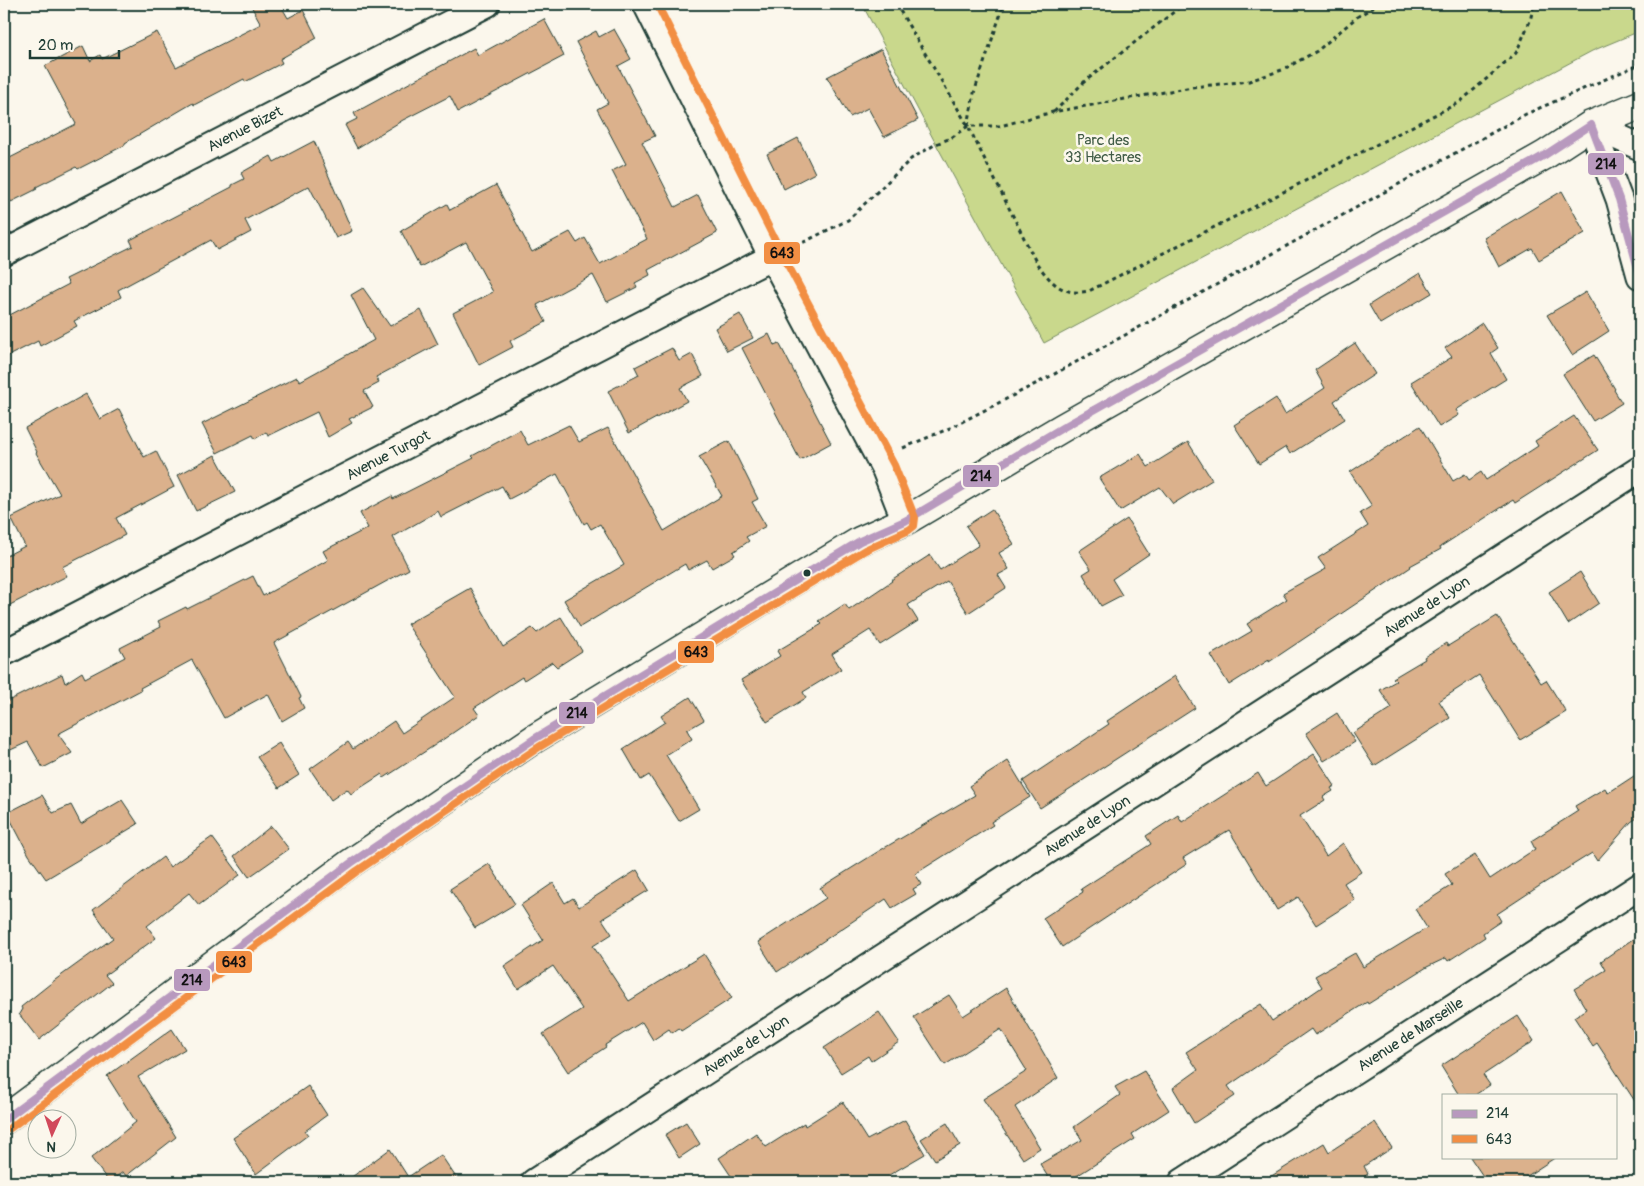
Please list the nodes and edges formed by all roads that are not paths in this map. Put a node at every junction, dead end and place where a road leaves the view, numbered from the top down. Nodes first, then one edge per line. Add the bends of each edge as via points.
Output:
1 (487, 4) edge
2 (646, 4) edge
3 (1640, 105) edge
4 (1592, 125) junction
5 (1640, 147) edge
6 (4, 253) edge
7 (772, 257) junction
8 (1640, 276) edge
9 (1640, 469) edge
10 (905, 521) junction
11 (4, 653) edge
12 (1640, 886) edge
13 (4, 1120) edge
14 (534, 1182) edge
15 (1182, 1182) edge

1 - 6 street, Avenue Bizet
2 - 7 street
3 - 4 main road
4 - 5 street
4 - 8 street via 1619,199
4 - 10 main road via 1545,155 1062,428
7 - 10 street via 885,470
7 - 11 street, Avenue Turgot
9 - 14 street, Avenue de Lyon
10 - 13 main road via 860,542 526,744 351,863
12 - 15 street, Avenue de Marseille

